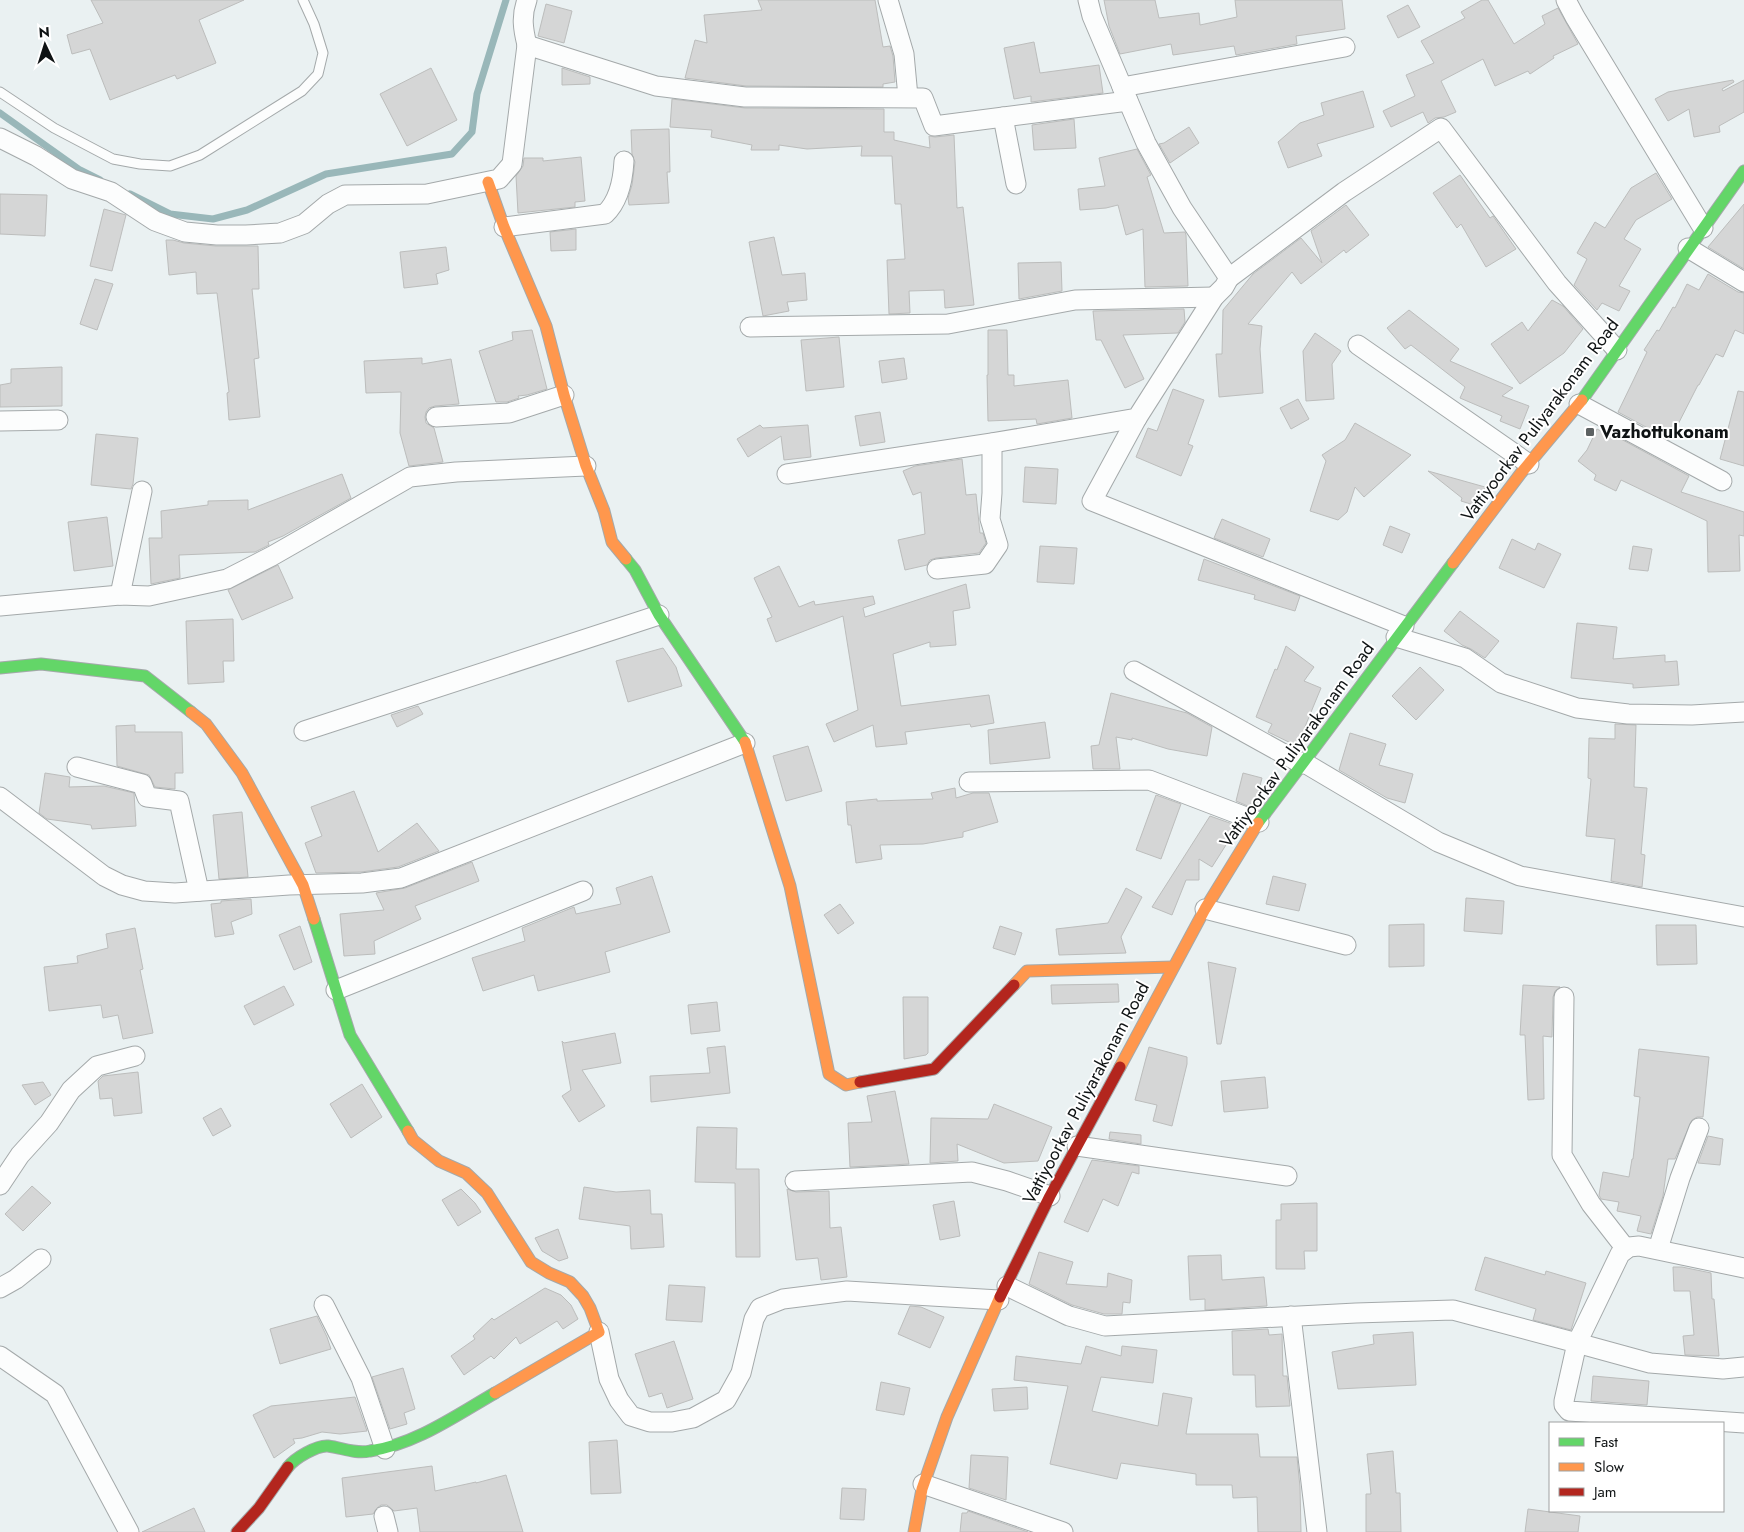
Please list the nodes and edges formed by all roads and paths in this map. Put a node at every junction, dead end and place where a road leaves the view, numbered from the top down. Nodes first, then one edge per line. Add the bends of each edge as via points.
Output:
1 (303, 0) edge
2 (527, 0) edge
3 (888, 0) edge
4 (1088, 0) edge
5 (1566, 0) edge
6 (526, 46) junction
7 (1345, 47) dead end
8 (0, 92) edge
9 (1125, 94) junction
10 (908, 97) junction
11 (1003, 117) junction
12 (0, 138) edge
13 (624, 162) dead end
14 (1744, 171) edge
15 (488, 182) junction
16 (1016, 184) dead end
17 (504, 227) junction
18 (1702, 228) junction
19 (1688, 248) junction
20 (1229, 278) junction
21 (1744, 282) edge
22 (1214, 297) junction
23 (750, 327) dead end
24 (1358, 345) dead end
25 (1617, 350) junction
26 (564, 395) junction
27 (1579, 404) junction
28 (436, 417) dead end
29 (1137, 418) junction
30 (58, 420) dead end
31 (0, 421) edge
32 (992, 444) junction
33 (1529, 464) junction
34 (586, 466) junction
35 (787, 474) dead end
36 (1722, 481) dead end
37 (142, 491) dead end
38 (937, 569) dead end
39 (120, 595) junction
40 (0, 606) edge
41 (659, 616) junction
42 (1400, 632) junction
43 (0, 668) edge
44 (1134, 671) dead end
45 (1744, 712) edge
46 (304, 731) dead end
47 (744, 744) junction
48 (1302, 763) junction
49 (77, 767) dead end
50 (969, 782) dead end
51 (0, 797) edge
52 (1259, 822) junction
53 (303, 885) junction
54 (199, 891) junction
55 (583, 891) dead end
56 (1205, 909) junction
57 (1744, 916) edge
58 (1346, 945) dead end
59 (1173, 967) junction
60 (336, 990) junction
61 (1564, 997) dead end
62 (135, 1056) dead end
63 (1699, 1128) dead end
64 (1077, 1146) junction
65 (1287, 1176) dead end
66 (795, 1181) dead end
67 (0, 1185) edge
68 (1050, 1196) junction
69 (1626, 1249) junction
70 (1658, 1249) junction
71 (41, 1259) dead end
72 (1744, 1268) edge
73 (0, 1288) edge
74 (1003, 1293) junction
75 (324, 1305) dead end
76 (1291, 1316) junction
77 (599, 1332) junction
78 (1577, 1344) junction
79 (0, 1356) edge
80 (1744, 1367) edge
81 (1744, 1423) edge
82 (385, 1449) junction
83 (923, 1484) junction
84 (128, 1532) edge
85 (237, 1532) edge
86 (914, 1532) edge
87 (1063, 1532) edge
88 (1316, 1532) edge

1 - 8 lane via 323,53 318,74 302,91 200,155 170,166 113,159 54,128
2 - 6 street via 522,28
3 - 10 street via 904,54
4 - 9 street
5 - 18 street
6 - 10 street via 656,86 745,97
6 - 15 street via 512,164 499,179
7 - 9 street
9 - 11 street
9 - 20 street via 1146,143 1182,208
10 - 11 street via 923,98 934,126
11 - 16 street
12 - 15 street via 72,179 111,192 155,221 185,232 280,233 304,224 345,195 427,194
13 - 17 street via 623,179 612,208 605,214
14 - 18 street, Vattiyoorkav Puliyarakonam Road
15 - 17 street
17 - 26 street via 546,326
18 - 19 street, Vattiyoorkav Puliyarakonam Road
19 - 21 street
19 - 25 street, Vattiyoorkav Puliyarakonam Road
20 - 22 street
20 - 25 street via 1344,192 1441,128 1557,283
22 - 23 street via 1075,300 948,324
22 - 29 street
24 - 33 street
25 - 27 street, Vattiyoorkav Puliyarakonam Road
26 - 28 street via 509,413
26 - 34 street
27 - 33 street, Vattiyoorkav Puliyarakonam Road
27 - 36 street
29 - 32 street
29 - 42 street via 1092,500
30 - 31 street
32 - 35 street
32 - 38 street via 990,519 998,545 985,564
33 - 42 street, Vattiyoorkav Puliyarakonam Road
34 - 39 street via 410,477 227,579 149,596
34 - 41 street via 612,542 635,570
37 - 39 street
39 - 40 street
41 - 46 street
41 - 47 street
42 - 45 street via 1465,658 1501,683 1577,708 1628,714
42 - 48 street, Vattiyoorkav Puliyarakonam Road
43 - 53 street via 41,664 145,676 206,724 242,773
44 - 48 street
47 - 53 street via 401,878
47 - 59 street via 790,886 830,1074 846,1085 934,1070 1026,971
48 - 52 street, Vattiyoorkav Puliyarakonam Road
48 - 57 street via 1438,842 1520,876
49 - 54 street via 142,784 148,797 179,801
50 - 52 street via 1149,780
51 - 54 street via 104,876 122,886 144,891
52 - 56 street, Vattiyoorkav Puliyarakonam Road
53 - 54 street
53 - 60 street
55 - 60 street
56 - 58 street
56 - 59 street, Vattiyoorkav Puliyarakonam Road
59 - 64 street, Vattiyoorkav Puliyarakonam Road
60 - 77 street via 350,1035 413,1140 439,1161 466,1172 487,1193 531,1262 570,1282 583,1296
61 - 69 street via 1562,1156 1591,1204
62 - 67 street via 97,1066 78,1084 20,1155
63 - 70 street
64 - 65 street
64 - 68 street, Vattiyoorkav Puliyarakonam Road
66 - 68 street via 972,1172
68 - 74 street, Vattiyoorkav Puliyarakonam Road
69 - 70 street via 1640,1246
69 - 78 street via 1620,1254
70 - 72 street
71 - 73 street
74 - 76 street via 1105,1326
74 - 77 street via 847,1291 783,1300 760,1308 754,1319 741,1373 726,1400 693,1418 672,1422 650,1422 631,1416 609,1379
74 - 83 street, Vattiyoorkav Puliyarakonam Road via 947,1417
75 - 82 street via 361,1378
76 - 78 street via 1453,1310
76 - 88 street
77 - 82 street via 425,1434
78 - 80 street via 1650,1363 1723,1369
78 - 81 street via 1564,1401 1567,1411
79 - 84 street via 55,1394
82 - 85 street via 359,1453 326,1446 308,1452 291,1464
83 - 86 street, Vattiyoorkav Puliyarakonam Road
83 - 87 street

